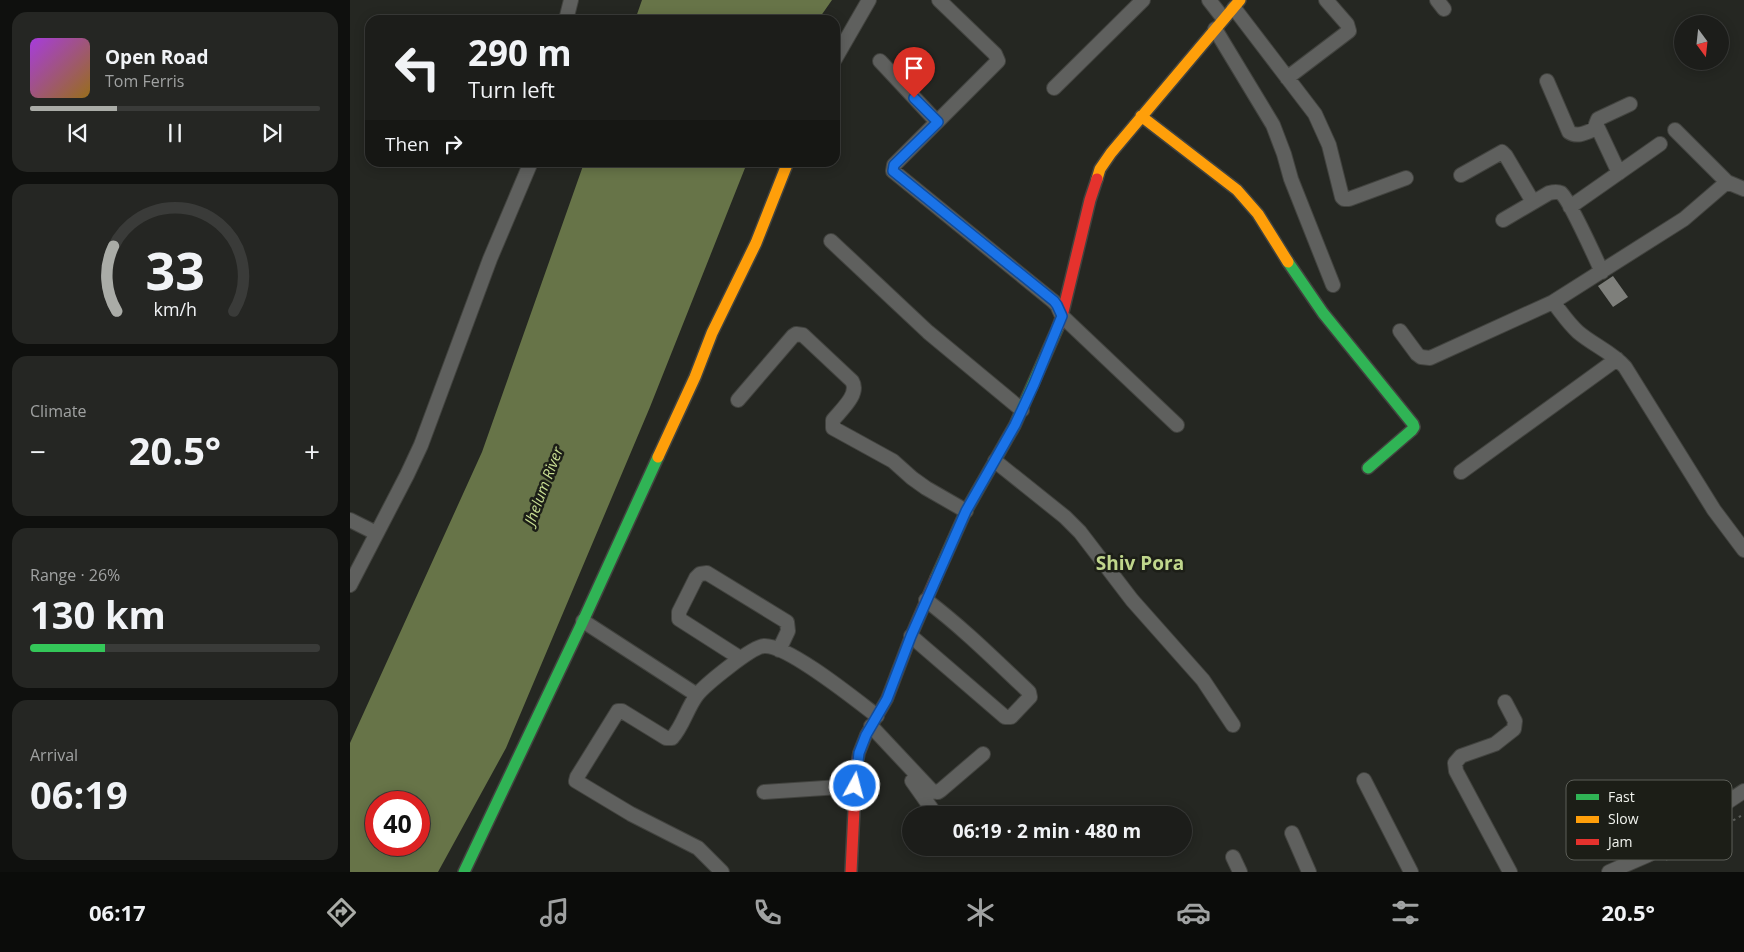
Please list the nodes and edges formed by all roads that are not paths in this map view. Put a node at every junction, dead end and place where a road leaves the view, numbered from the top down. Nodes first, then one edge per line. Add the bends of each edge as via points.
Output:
1 (571, 0) edge
2 (869, 0) edge
3 (939, 0) edge
4 (1142, 0) edge
5 (1209, 0) edge
6 (1326, 0) edge
7 (1237, 4) edge
8 (567, 15) edge
9 (1219, 23) junction
10 (840, 50) edge
11 (880, 61) dead end
12 (1287, 78) junction
13 (1547, 81) dead end
14 (1054, 88) dead end
15 (1630, 104) dead end
16 (1141, 116) junction
17 (938, 122) junction
18 (1597, 128) junction
19 (1675, 130) dead end
20 (1660, 144) dead end
21 (529, 167) edge
22 (786, 167) edge
23 (1619, 173) junction
24 (1461, 175) dead end
25 (1406, 178) dead end
26 (1727, 182) junction
27 (1744, 189) edge
28 (1533, 202) junction
29 (1570, 207) junction
30 (1503, 220) dead end
31 (831, 241) dead end
32 (1602, 272) junction
33 (1333, 285) dead end
34 (1553, 302) junction
35 (1062, 316) junction
36 (1400, 331) dead end
37 (1617, 359) junction
38 (738, 400) dead end
39 (1022, 410) junction
40 (1177, 424) dead end
41 (995, 461) junction
42 (1368, 468) dead end
43 (1461, 472) dead end
44 (966, 511) junction
45 (350, 520) edge
46 (376, 533) junction
47 (1744, 550) edge
48 (350, 585) edge
49 (926, 600) junction
50 (583, 621) junction
51 (911, 636) junction
52 (779, 650) junction
53 (740, 658) junction
54 (697, 695) junction
55 (1505, 702) dead end
56 (1233, 725) dead end
57 (871, 726) junction
58 (983, 754) dead end
59 (1364, 780) dead end
60 (855, 786) junction
61 (1744, 791) edge
62 (764, 792) dead end
63 (1732, 799) edge
64 (930, 806) edge
65 (1292, 833) dead end
66 (1233, 857) dead end
67 (1635, 860) edge
68 (464, 872) edge
69 (722, 872) edge
70 (851, 872) edge
71 (1240, 872) edge
72 (1308, 872) edge
73 (1411, 872) edge
74 (1510, 872) edge
75 (1609, 872) edge

1 - 8 street
2 - 10 street
3 - 17 street via 995,54 998,61
4 - 14 street
5 - 9 street
6 - 12 street via 1347,24 1349,31
7 - 9 street
7 - 12 street
9 - 16 street
9 - 33 street via 1273,125
11 - 17 street
12 - 25 street via 1322,128 1344,199
13 - 18 street via 1569,132 1581,134
15 - 18 street via 1598,119
16 - 35 street via 1100,169
16 - 42 street via 1250,203 1310,295 1413,424 1412,430
17 - 35 street via 894,165 893,171 1054,301
18 - 23 street
19 - 26 street
20 - 23 street
21 - 46 street via 490,259 421,445
22 - 50 street via 756,243 712,333
23 - 29 street
24 - 28 street via 1502,152
26 - 27 street
26 - 32 street via 1684,218
28 - 29 street via 1558,192
28 - 30 street
29 - 32 street
31 - 39 street via 928,332
32 - 34 street
34 - 36 street via 1430,358 1417,354
34 - 37 street via 1579,332
35 - 39 street
35 - 40 street
37 - 43 street
37 - 47 street via 1714,510
38 - 44 street via 793,336 804,335 855,385 854,392 833,420 833,428 893,461 926,488
39 - 41 street
41 - 44 street
41 - 56 street via 1080,532 1132,600 1203,680
44 - 49 street
45 - 46 street
46 - 48 street
49 - 51 street
49 - 51 street via 983,648 1029,692 1030,697 1010,717 1005,717
50 - 54 street
50 - 68 street
51 - 57 street via 887,699
52 - 53 street via 769,646 756,648
52 - 53 street via 788,631 787,622 707,574 700,574 679,612 679,619
52 - 57 street via 792,656
53 - 54 street
54 - 69 street via 670,739 618,711 576,779 631,814 698,848
55 - 74 street via 1515,722 1514,730 1495,744 1461,756 1454,763
57 - 58 street via 935,792
57 - 60 street via 859,753
57 - 64 street via 887,753
59 - 73 street
60 - 62 street
60 - 70 street
61 - 63 street
65 - 72 street
66 - 71 street
67 - 75 street

